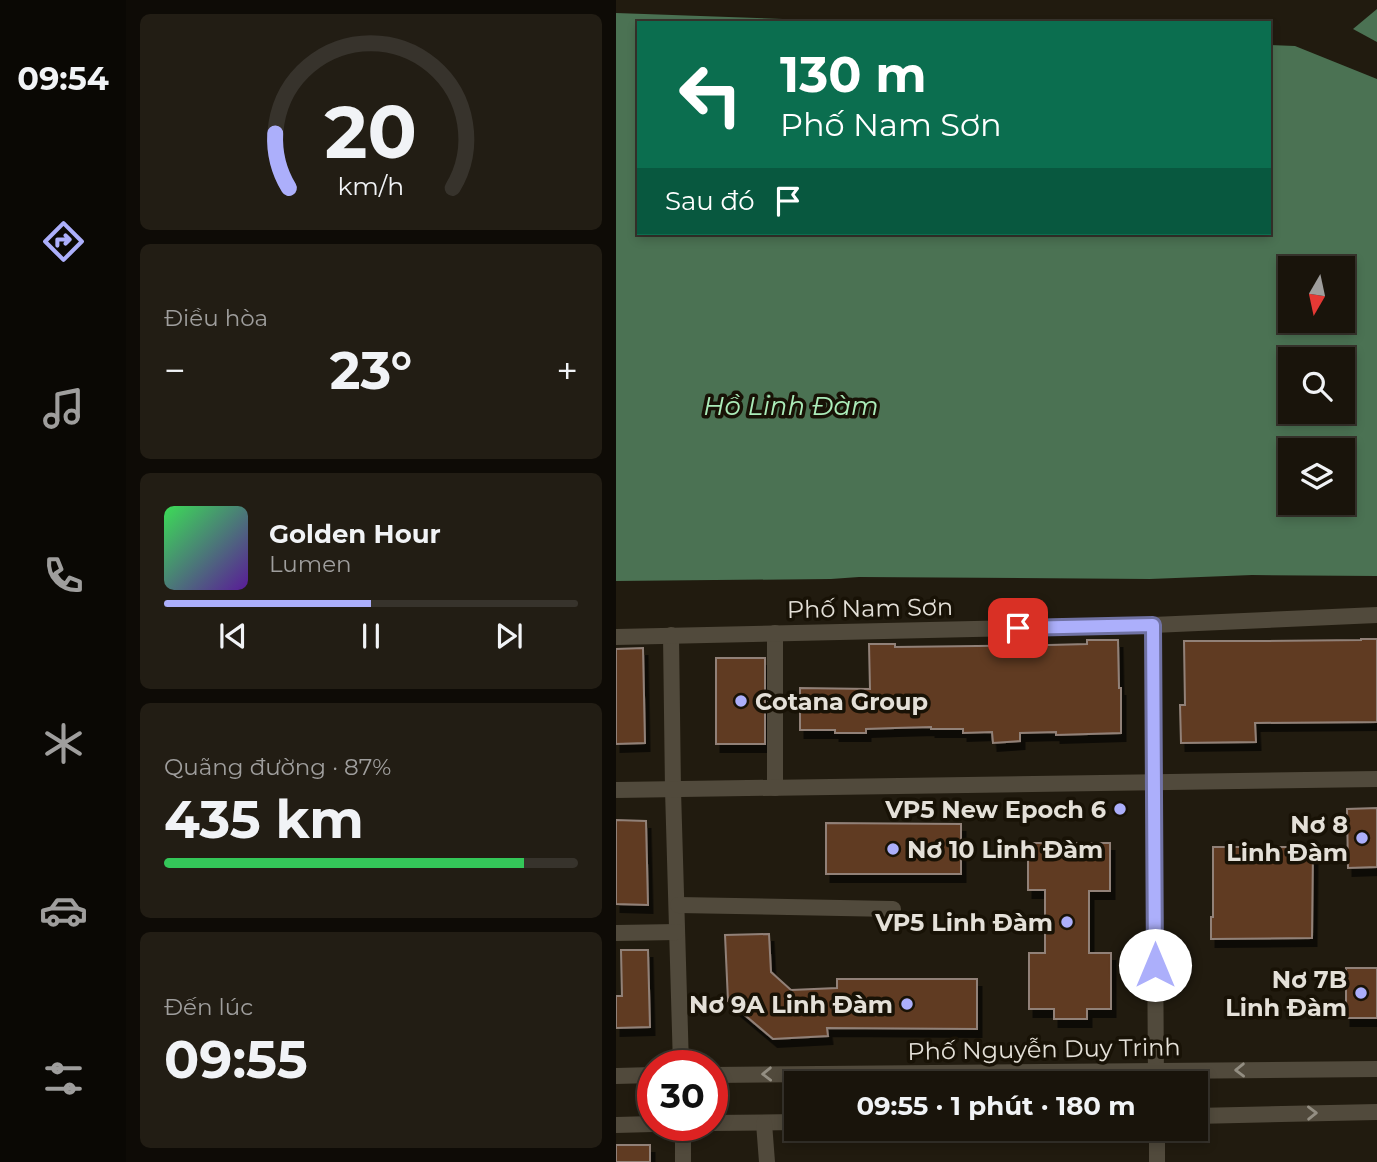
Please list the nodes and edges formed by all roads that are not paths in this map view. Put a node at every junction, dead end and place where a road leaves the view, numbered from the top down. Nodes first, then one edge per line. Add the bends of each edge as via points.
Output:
1 (1377, 615) edge
2 (1153, 625) junction
3 (775, 633) junction
4 (671, 635) junction
5 (616, 637) edge
6 (1377, 779) edge
7 (1154, 783) junction
8 (775, 788) junction
9 (616, 790) edge
10 (673, 790) junction
11 (678, 905) junction
12 (893, 909) dead end
13 (677, 932) junction
14 (616, 933) edge
15 (681, 1050) edge
16 (1377, 1069) edge
17 (1156, 1071) edge
18 (637, 1075) edge
19 (728, 1075) edge
20 (784, 1075) edge
21 (1208, 1075) edge
22 (616, 1076) edge
23 (1377, 1112) edge
24 (1208, 1115) edge
25 (784, 1122) edge
26 (728, 1123) edge
27 (764, 1123) junction
28 (637, 1124) edge
29 (616, 1125) edge
30 (682, 1141) edge
31 (1157, 1141) edge
32 (683, 1162) edge
33 (767, 1162) edge
34 (1157, 1162) edge

1 - 2 street, Phố Nam Sơn
2 - 3 street, Phố Nam Sơn
2 - 7 street
3 - 4 street, Phố Nam Sơn
3 - 8 street
4 - 5 street, Phố Nam Sơn
4 - 10 street
6 - 7 street
7 - 8 street
7 - 17 street
8 - 10 street
9 - 10 street
10 - 11 street
11 - 12 street
11 - 13 street
13 - 14 street
13 - 15 street
16 -> 21 street, Phố Nguyễn Duy Trinh
18 - 22 street
20 -> 19 street, Phố Nguyễn Duy Trinh
24 -> 23 street
25 - 27 street
26 - 27 street
27 - 33 street
28 - 29 street
30 - 32 street
31 - 34 street

